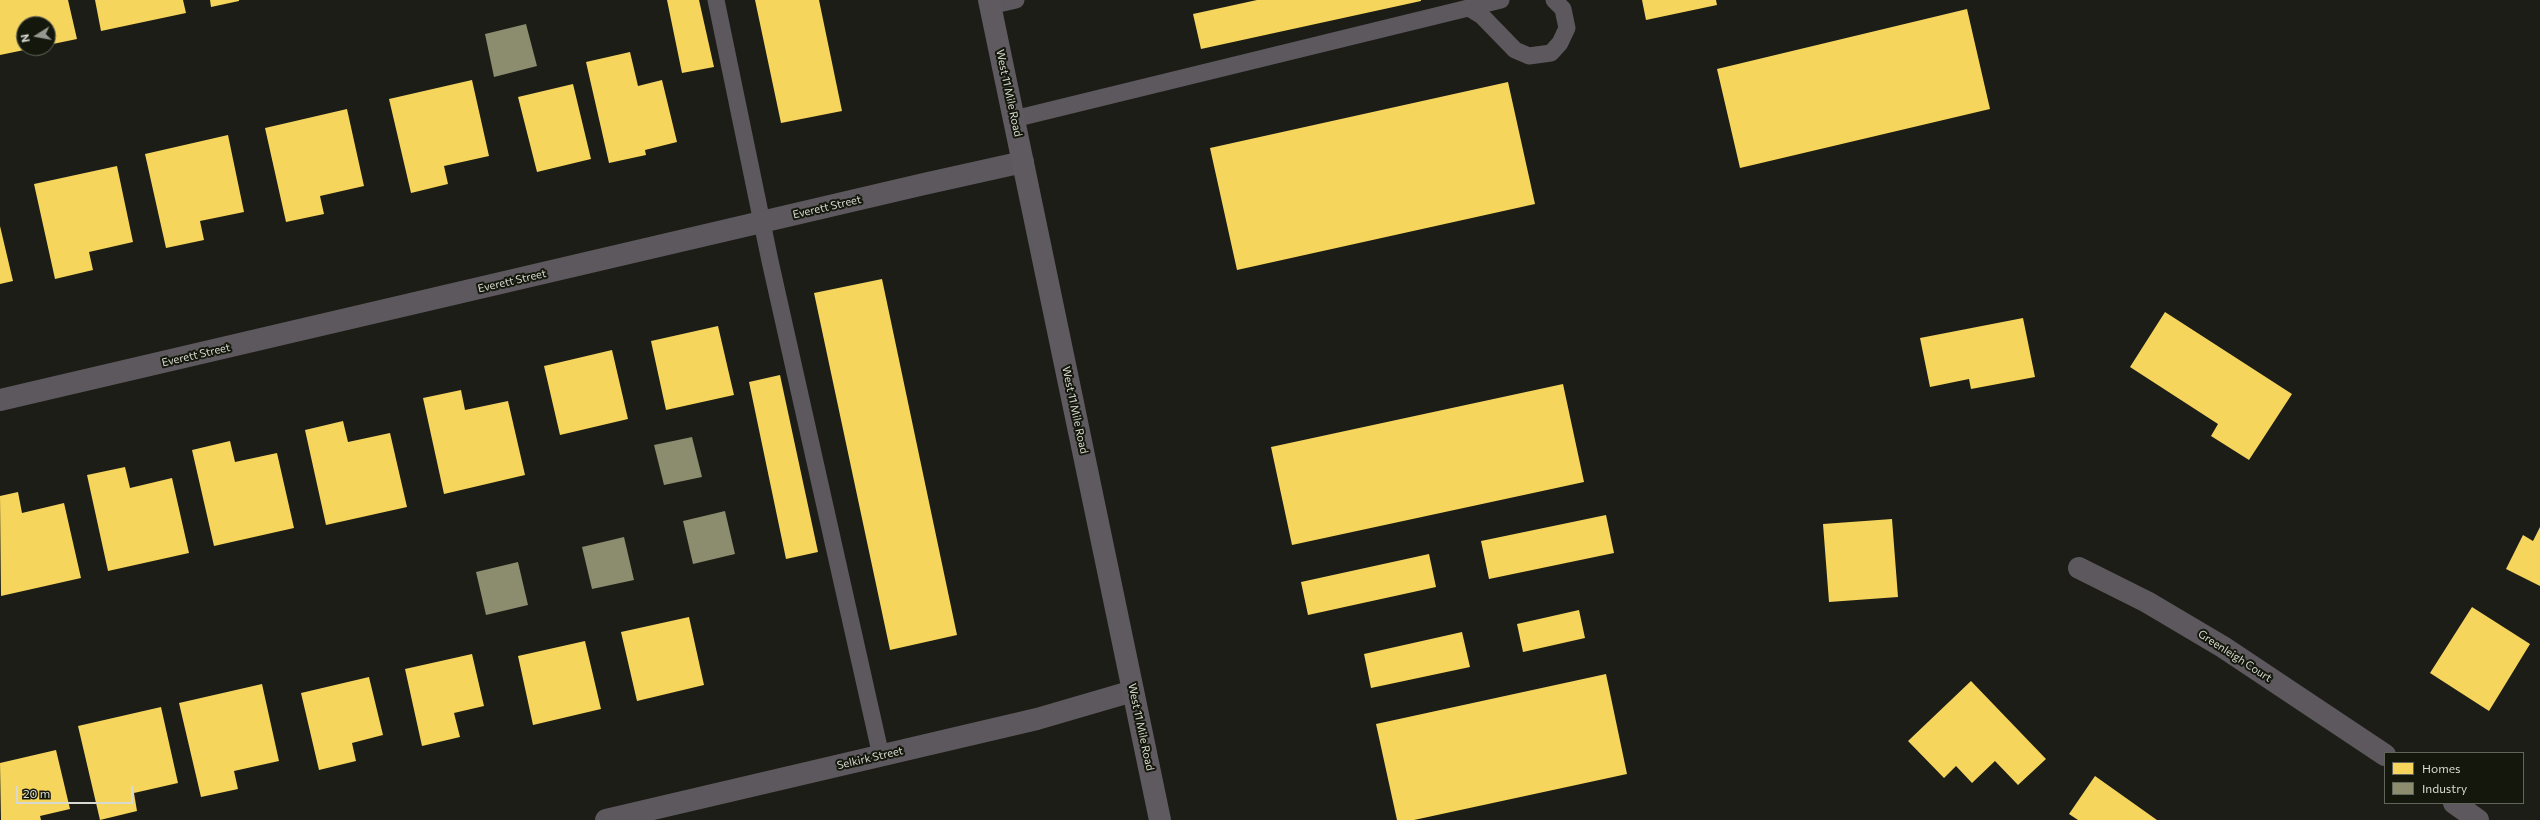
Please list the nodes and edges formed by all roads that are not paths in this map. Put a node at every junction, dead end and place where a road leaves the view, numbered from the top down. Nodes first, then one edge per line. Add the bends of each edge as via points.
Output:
1 (716, 0) edge
2 (1016, 0) edge
3 (1501, 0) edge
4 (1554, 0) edge
5 (990, 3) edge
6 (1469, 8) junction
7 (1014, 119) junction
8 (1023, 162) junction
9 (763, 222) junction
10 (0, 400) edge
11 (2079, 568) dead end
12 (1133, 691) junction
13 (2384, 754) edge
14 (880, 756) junction
15 (2455, 804) edge
16 (606, 820) edge
17 (1160, 820) edge
18 (2478, 820) edge

1 - 9 lane
2 - 5 lane
3 - 6 lane
4 - 6 lane via 1563,9 1567,28 1560,43 1551,53 1528,56 1515,50 1482,16
5 - 7 main road, West 11 Mile Road
6 - 7 lane
7 - 8 main road, West 11 Mile Road
8 - 9 street, Everett Street
8 - 12 main road, West 11 Mile Road
9 - 10 street, Everett Street
9 - 14 lane
11 - 13 street, Greenleigh Court via 2147,602 2223,647
12 - 14 street, Selkirk Street via 1037,719
12 - 17 main road, West 11 Mile Road
14 - 16 street, Selkirk Street
15 - 18 street

